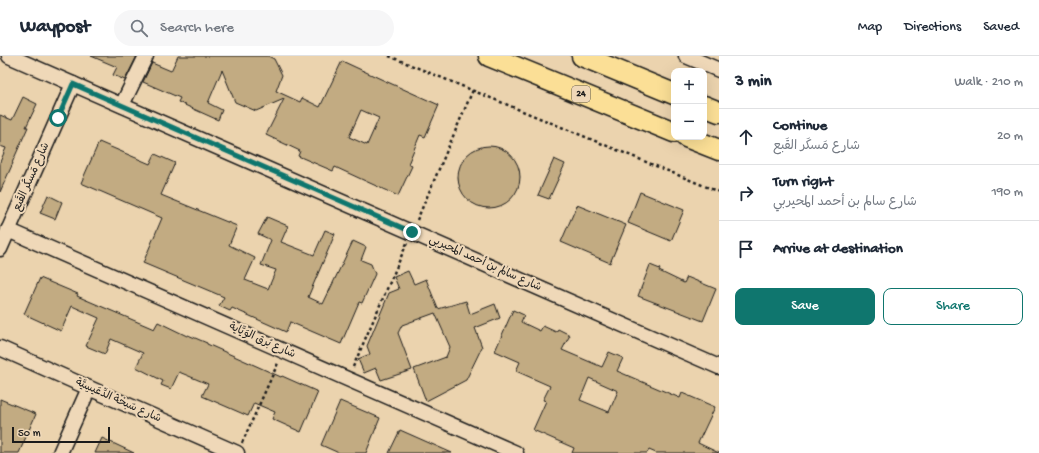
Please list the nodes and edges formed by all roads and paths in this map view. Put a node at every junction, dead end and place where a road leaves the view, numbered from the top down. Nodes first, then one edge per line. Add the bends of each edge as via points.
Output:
1 (9, 56) edge
2 (146, 56) edge
3 (389, 56) edge
4 (489, 56) edge
5 (582, 56) edge
6 (686, 56) edge
7 (26, 59) edge
8 (719, 70) edge
9 (73, 84) junction
10 (671, 93) edge
11 (122, 105) junction
12 (707, 107) edge
13 (719, 112) edge
14 (671, 131) edge
15 (694, 140) edge
16 (719, 150) edge
17 (719, 192) edge
18 (8, 230) junction
19 (0, 249) edge
20 (0, 348) edge
21 (278, 363) dead end
22 (719, 367) edge
23 (89, 388) junction
24 (239, 449) edge
25 (60, 453) edge
26 (516, 453) edge

1 - 7 street, شارع سالم بن أحمد المحيربي
2 - 11 street
3 - 17 path
4 - 14 highway, 24
5 - 10 highway
6 - 8 street
7 - 9 street, شارع سالم بن أحمد المحيربي
9 - 11 street, شارع سالم بن أحمد المحيربي
9 - 18 street, شارع مَسكَر القَبع
11 - 22 street, شارع سالم بن أحمد المحيربي
12 - 13 highway
15 - 16 highway
18 - 19 street, شارع مَسكَر القَبع
18 - 26 street, شارع بُرق الوَيَّاية
20 - 23 street, شارع سَبخة الدِّعَيسِيَّة
21 - 24 path
23 - 24 street, شارع سَبخة الدِّعَيسِيَّة
23 - 25 street

